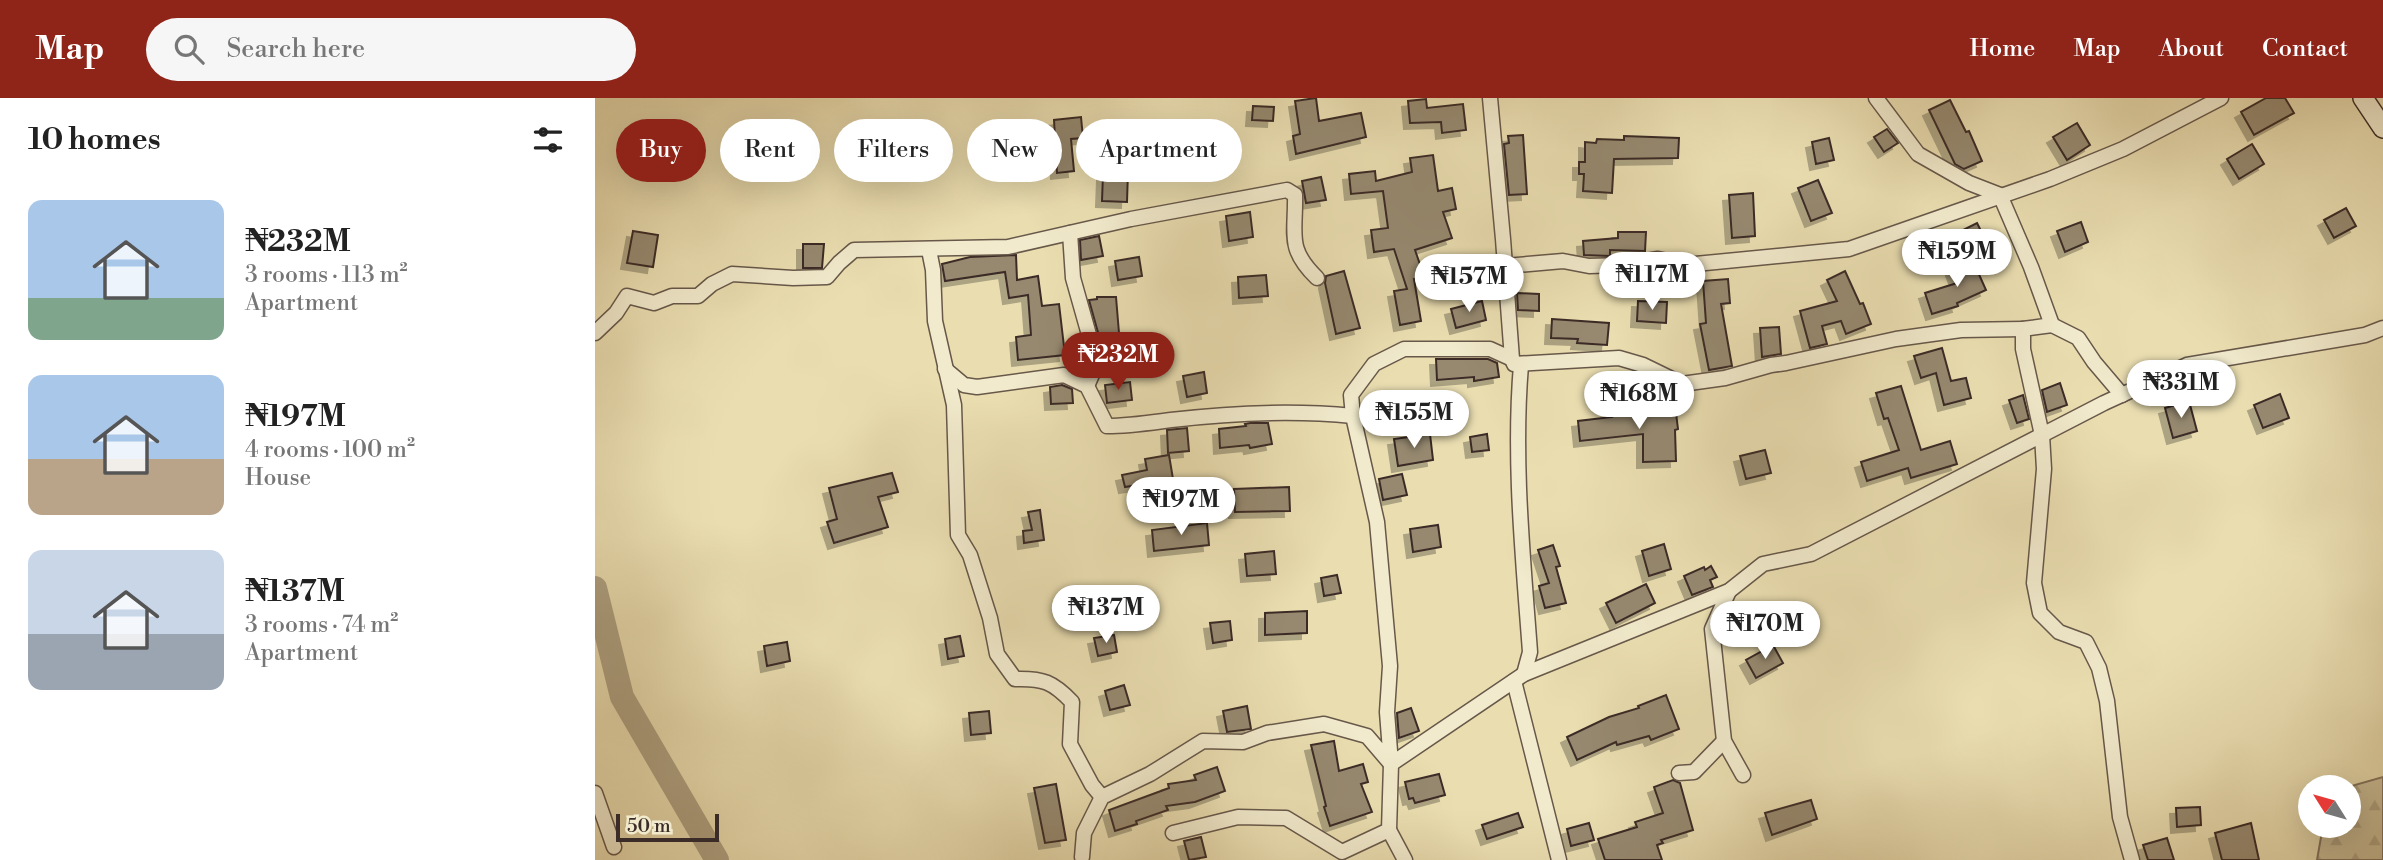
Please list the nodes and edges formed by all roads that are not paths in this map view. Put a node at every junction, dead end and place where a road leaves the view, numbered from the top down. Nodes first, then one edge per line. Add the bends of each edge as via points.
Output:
1 (1490, 98) edge
2 (1876, 98) edge
3 (2221, 98) edge
4 (2363, 98) edge
5 (2381, 120) edge
6 (2000, 195) junction
7 (1070, 233) junction
8 (929, 250) junction
9 (1505, 266) junction
10 (1317, 278) dead end
11 (2052, 325) junction
12 (2383, 328) edge
13 (2023, 329) junction
14 (595, 333) edge
15 (1517, 362) junction
16 (945, 369) junction
17 (1087, 386) junction
18 (977, 387) junction
19 (2122, 395) junction
20 (954, 405) junction
21 (1353, 416) junction
22 (2042, 435) junction
23 (1729, 591) junction
24 (1519, 678) junction
25 (1724, 741) junction
26 (1391, 764) junction
27 (1679, 773) dead end
28 (1743, 775) dead end
29 (595, 793) edge
30 (1102, 797) junction
31 (1389, 830) junction
32 (1173, 832) dead end
33 (614, 847) dead end
34 (1082, 857) dead end
35 (1405, 860) edge
36 (1559, 860) edge
37 (2132, 860) edge

1 - 9 street
2 - 6 street via 1918,154
3 - 6 street via 2123,149
4 - 5 main road
6 - 9 street via 1849,249 1685,265 1658,259 1612,265 1563,261
6 - 11 street
7 - 8 street via 1008,247
7 - 10 street via 1287,190 1295,195 1294,245
7 - 17 street via 1073,278 1095,356
8 - 14 street via 854,250 827,277 732,274 698,296 672,296 654,303 627,296
8 - 16 street via 935,321
9 - 15 street
11 - 13 street
11 - 19 street via 2078,338
12 - 19 street via 2365,335 2187,365
13 - 15 street via 1961,330 1896,339 1682,384 1619,358
13 - 22 street via 2023,349
15 - 21 street via 1490,349 1404,349 1374,364 1366,374 1351,395
15 - 24 street via 1520,513 1530,652
16 - 18 street via 964,385
16 - 20 street
17 - 18 street via 1064,375
17 - 21 street via 1107,426 1271,413
18 - 20 street
19 - 22 street
20 - 30 street via 958,535 970,555 997,654 1015,679 1047,682 1072,702 1070,744
21 - 26 street via 1377,522 1390,666
22 - 23 street via 1811,554 1763,564
22 - 37 street via 2044,469 2034,583 2040,613 2059,632 2086,642 2099,668 2120,817
23 - 24 street
23 - 25 street via 1712,629
24 - 26 street
24 - 36 street
25 - 27 street via 1694,772
25 - 28 street
26 - 30 street via 1367,736 1324,724 1267,733 1243,743 1203,741
26 - 31 street
29 - 33 street
30 - 34 street via 1084,833
31 - 32 street via 1342,852 1286,818 1238,817
31 - 35 street

